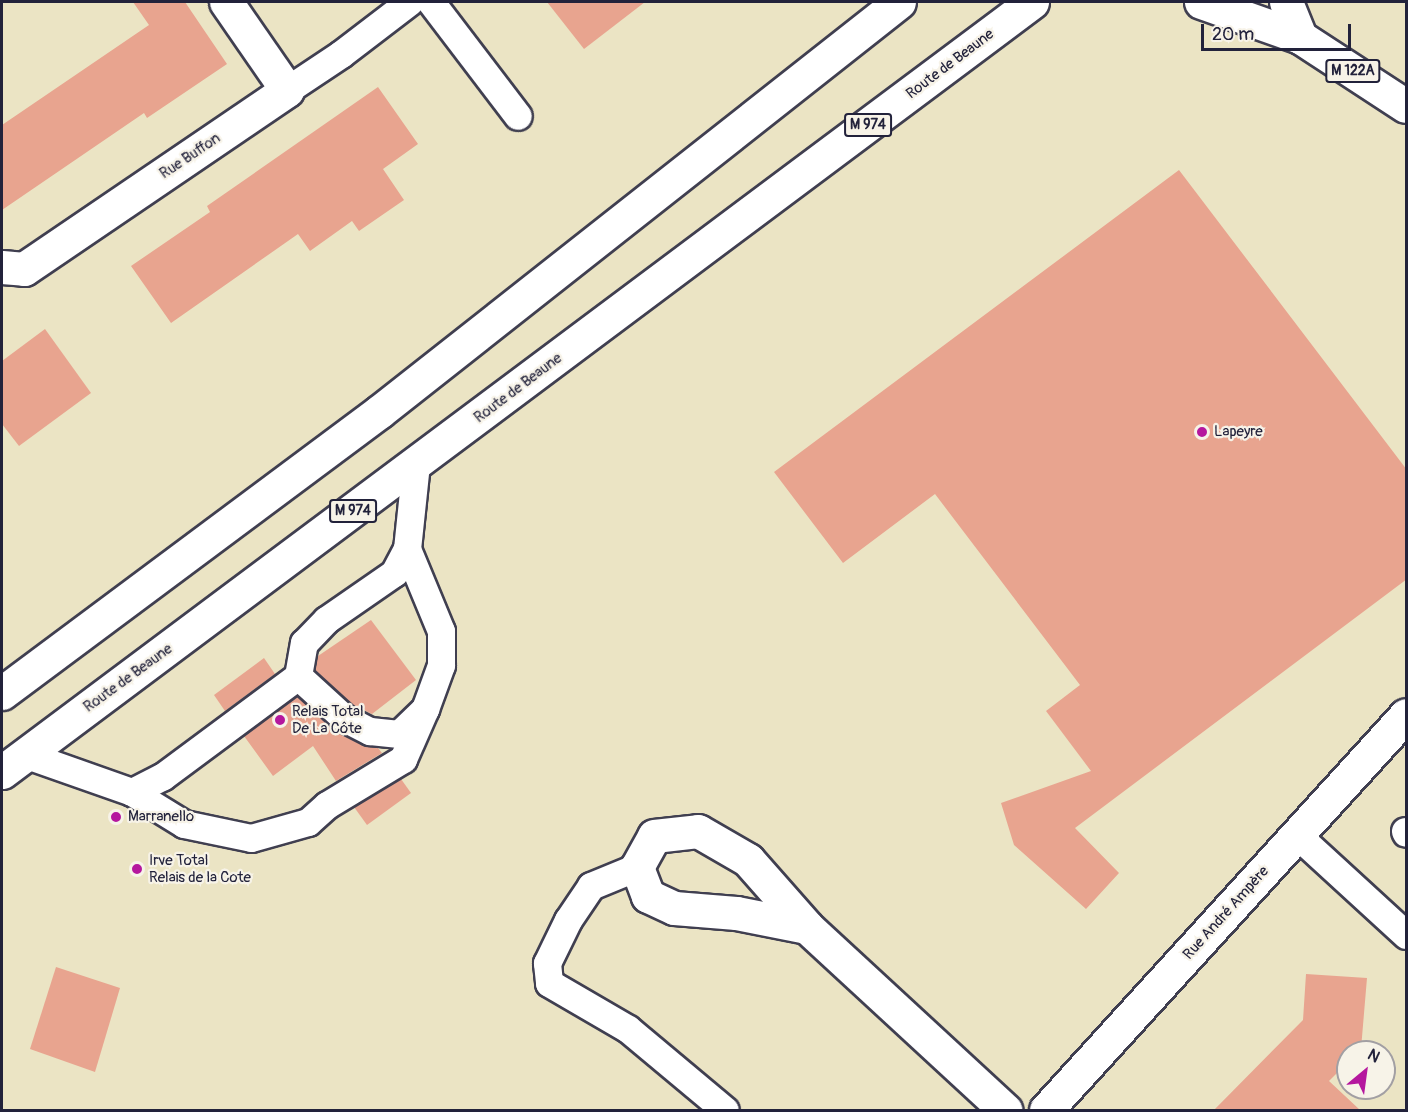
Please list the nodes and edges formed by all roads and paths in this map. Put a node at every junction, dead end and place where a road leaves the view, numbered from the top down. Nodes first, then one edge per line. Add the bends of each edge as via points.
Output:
1 (226, 2) edge
2 (409, 2) edge
3 (431, 2) edge
4 (899, 2) edge
5 (1032, 2) edge
6 (1201, 2) edge
7 (1286, 2) edge
8 (1300, 37) junction
9 (286, 90) junction
10 (1407, 106) edge
11 (518, 116) dead end
12 (2, 267) edge
13 (416, 464) junction
14 (407, 549) junction
15 (298, 676) junction
16 (2, 693) edge
17 (425, 710) junction
18 (1407, 715) edge
19 (13, 763) edge
20 (132, 792) junction
21 (1297, 835) junction
22 (637, 867) junction
23 (807, 927) junction
24 (1407, 935) edge
25 (725, 1110) edge
26 (1005, 1110) edge
27 (1046, 1110) edge

1 - 9 main road
2 - 9 lane
3 - 11 lane
4 - 16 main road via 379,412
5 - 13 main road, Route de Beaune / M 974
6 - 8 main road, M 122A
7 - 8 main road
8 - 10 main road, M 122A
9 - 12 main road, Rue Buffon via 24,269
13 - 14 lane
13 - 19 main road, Route de Beaune / M 974
14 - 15 lane via 394,573 326,620 304,642
14 - 17 lane via 441,631 441,665
15 - 17 lane via 344,718 370,731 399,734
15 - 20 lane via 162,777
17 - 20 lane via 403,759 327,805 308,822 251,838 184,824
18 - 21 main road, Rue André Ampère
19 - 20 lane
21 - 24 lane
21 - 27 main road, Rue André Ampère
22 - 23 main road via 648,896 674,908 736,913
22 - 23 main road via 654,836 698,831 748,860
22 - 25 lane via 591,886 568,920 547,963 549,983 628,1029
23 - 26 main road

